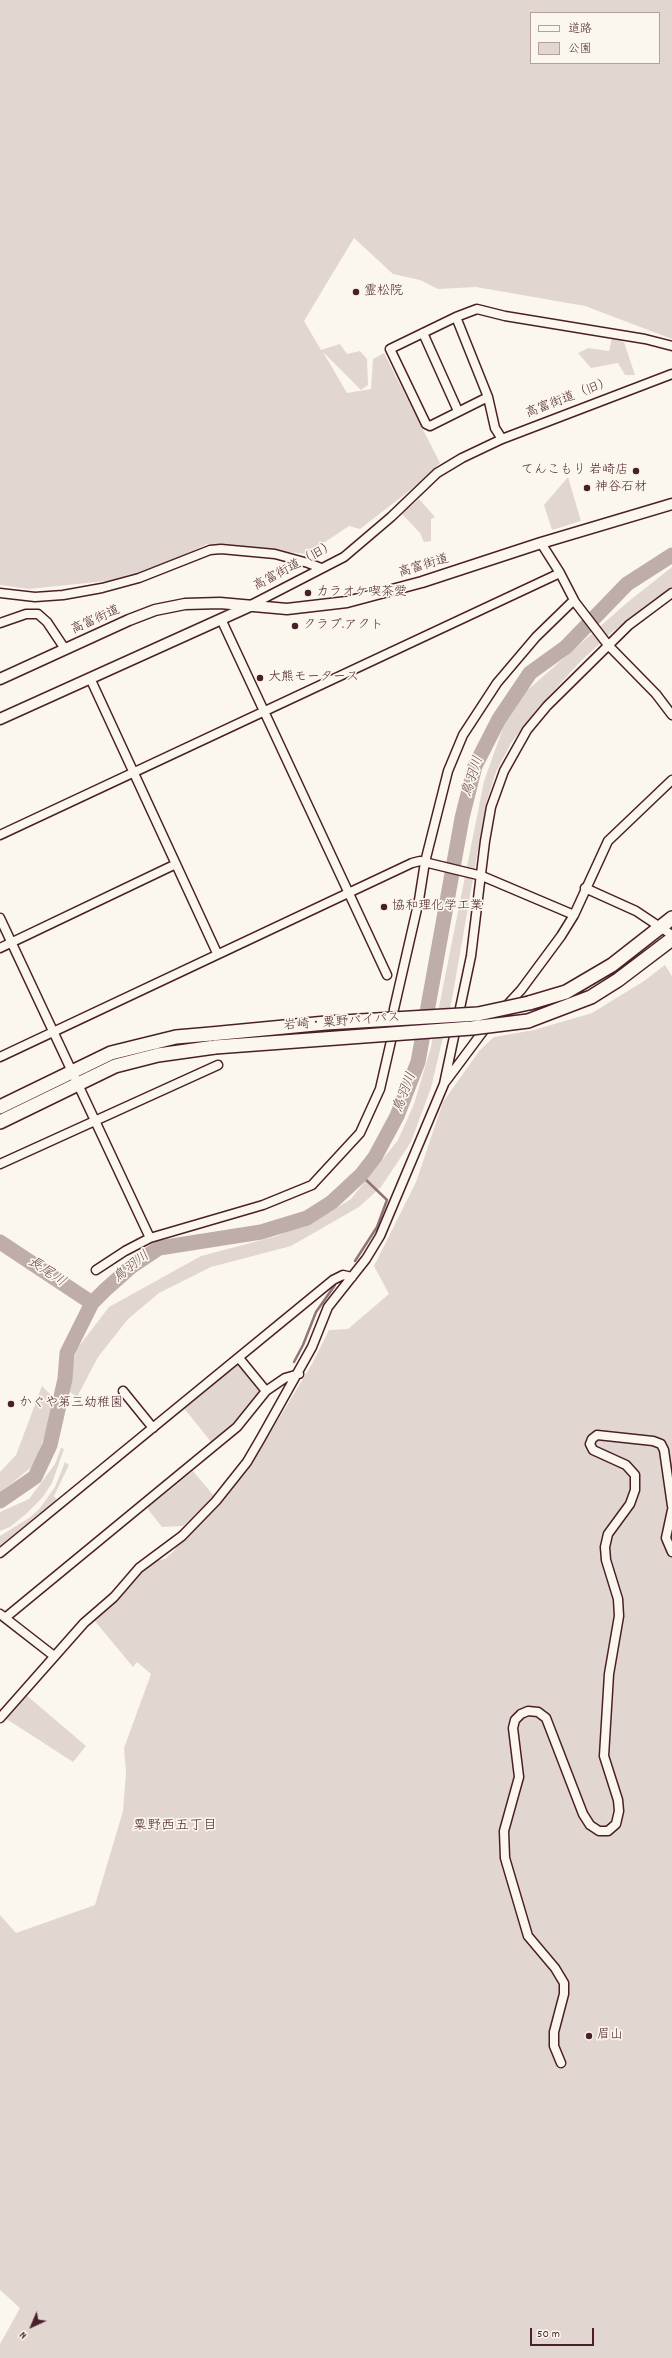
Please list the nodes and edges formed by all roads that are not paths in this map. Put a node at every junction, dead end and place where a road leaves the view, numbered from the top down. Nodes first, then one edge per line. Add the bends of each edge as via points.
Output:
1 (456, 317) junction
2 (423, 333) junction
3 (672, 346) edge
4 (672, 374) edge
5 (488, 397) junction
6 (458, 411) junction
7 (502, 439) junction
8 (672, 504) edge
9 (541, 543) junction
10 (321, 568) junction
11 (560, 573) junction
12 (0, 593) edge
13 (672, 593) edge
14 (574, 601) junction
15 (248, 607) junction
16 (221, 619) junction
17 (0, 623) edge
18 (607, 644) junction
19 (65, 649) junction
20 (90, 678) junction
21 (0, 679) edge
22 (265, 712) junction
23 (672, 715) edge
24 (0, 719) edge
25 (134, 773) junction
26 (672, 780) edge
27 (0, 836) edge
28 (426, 863) junction
29 (176, 864) junction
30 (480, 876) junction
31 (585, 888) junction
32 (349, 894) junction
33 (574, 915) junction
34 (0, 918) edge
35 (672, 918) edge
36 (667, 931) edge
37 (672, 939) edge
38 (12, 943) junction
39 (0, 948) edge
40 (217, 953) junction
41 (387, 975) dead end
42 (53, 1032) junction
43 (0, 1057) edge
44 (218, 1065) dead end
45 (75, 1078) junction
46 (444, 1084) junction
47 (0, 1107) edge
48 (94, 1121) junction
49 (0, 1122) edge
50 (0, 1164) edge
51 (150, 1238) junction
52 (96, 1270) dead end
53 (352, 1277) junction
54 (239, 1358) junction
55 (299, 1374) junction
56 (123, 1391) dead end
57 (266, 1391) junction
58 (153, 1428) junction
59 (672, 1506) edge
60 (672, 1510) edge
61 (672, 1552) edge
62 (0, 1553) edge
63 (3, 1616) edge
64 (54, 1656) junction
65 (0, 1718) edge
66 (561, 2063) dead end

1 - 2 street
1 - 3 street via 477,309
1 - 5 street
2 - 6 street
2 - 6 street via 390,349 426,424 430,426
4 - 7 street, 高富街道（旧）
5 - 6 street
5 - 7 street via 495,428
7 - 10 street, 高富街道（旧） via 437,473 344,557
8 - 9 street, 高富街道
9 - 11 street
9 - 15 street, 高富街道 via 422,582 347,602 286,609
10 - 12 street via 275,554 221,549 210,550 139,578 102,588 35,597
10 - 15 street, 高富街道（旧）
11 - 14 street
11 - 22 street
13 - 18 street
14 - 18 street
14 - 28 street via 536,637 498,683 463,735 448,771
15 - 16 street, 高富街道（旧）
15 - 19 street, 高富街道 via 185,604 155,610
16 - 20 street, 高富街道（旧）
16 - 22 street
17 - 19 street via 26,614 38,614
18 - 23 street via 656,694
18 - 30 street via 527,730 504,771 491,807
19 - 21 street, 高富街道
20 - 24 street, 高富街道（旧）
20 - 25 street
22 - 25 street
22 - 32 street
25 - 27 street
25 - 29 street
26 - 31 street via 608,841
28 - 30 street
28 - 32 street via 412,863
28 - 51 street via 394,1008 391,1041 380,1089 360,1133 312,1185 263,1206
29 - 38 street
29 - 40 street
30 - 33 street
30 - 46 street via 471,956
31 - 33 street
31 - 36 street via 636,911
32 - 40 street
32 - 41 street
33 - 46 street via 522,990 484,1030
34 - 38 street
35 - 36 highway, 岩崎・粟野バイパス
36 - 45 highway, 岩崎・粟野バイパス, bridge via 566,992 528,1003 478,1014 326,1023 176,1037 118,1051
37 - 45 highway, 岩崎・粟野バイパス, bridge via 591,997 528,1021 472,1028 214,1047 158,1055
38 - 39 street
38 - 42 street
40 - 42 street
42 - 43 street
42 - 45 street
44 - 48 street
45 - 47 highway, 岩崎・粟野バイパス
45 - 48 street
45 - 49 highway, 岩崎・粟野バイパス
46 - 53 street via 380,1236
48 - 50 street
48 - 51 street
51 - 52 street
53 - 54 street via 343,1274 333,1280
53 - 55 street via 328,1307
54 - 57 street
54 - 58 street
55 - 57 street via 285,1378
55 - 64 street via 247,1462 216,1501 182,1536 139,1568
56 - 58 street
57 - 63 street via 237,1427
58 - 62 street
59 - 66 street via 664,1450 660,1444 597,1435 592,1439 590,1444 593,1450 626,1465 634,1475 635,1490 630,1504 608,1534 605,1547 606,1560 618,1599 619,1616 610,1674 604,1756 618,1800 616,1824 608,1831 599,1831 590,1825 583,1814 546,1718 538,1712 528,1711 515,1720 513,1728 519,1777 504,1831 505,1858 528,1936 564,1983 564,1994 554,2032 554,2046
60 - 61 street via 666,1538
63 - 64 street
64 - 65 street

